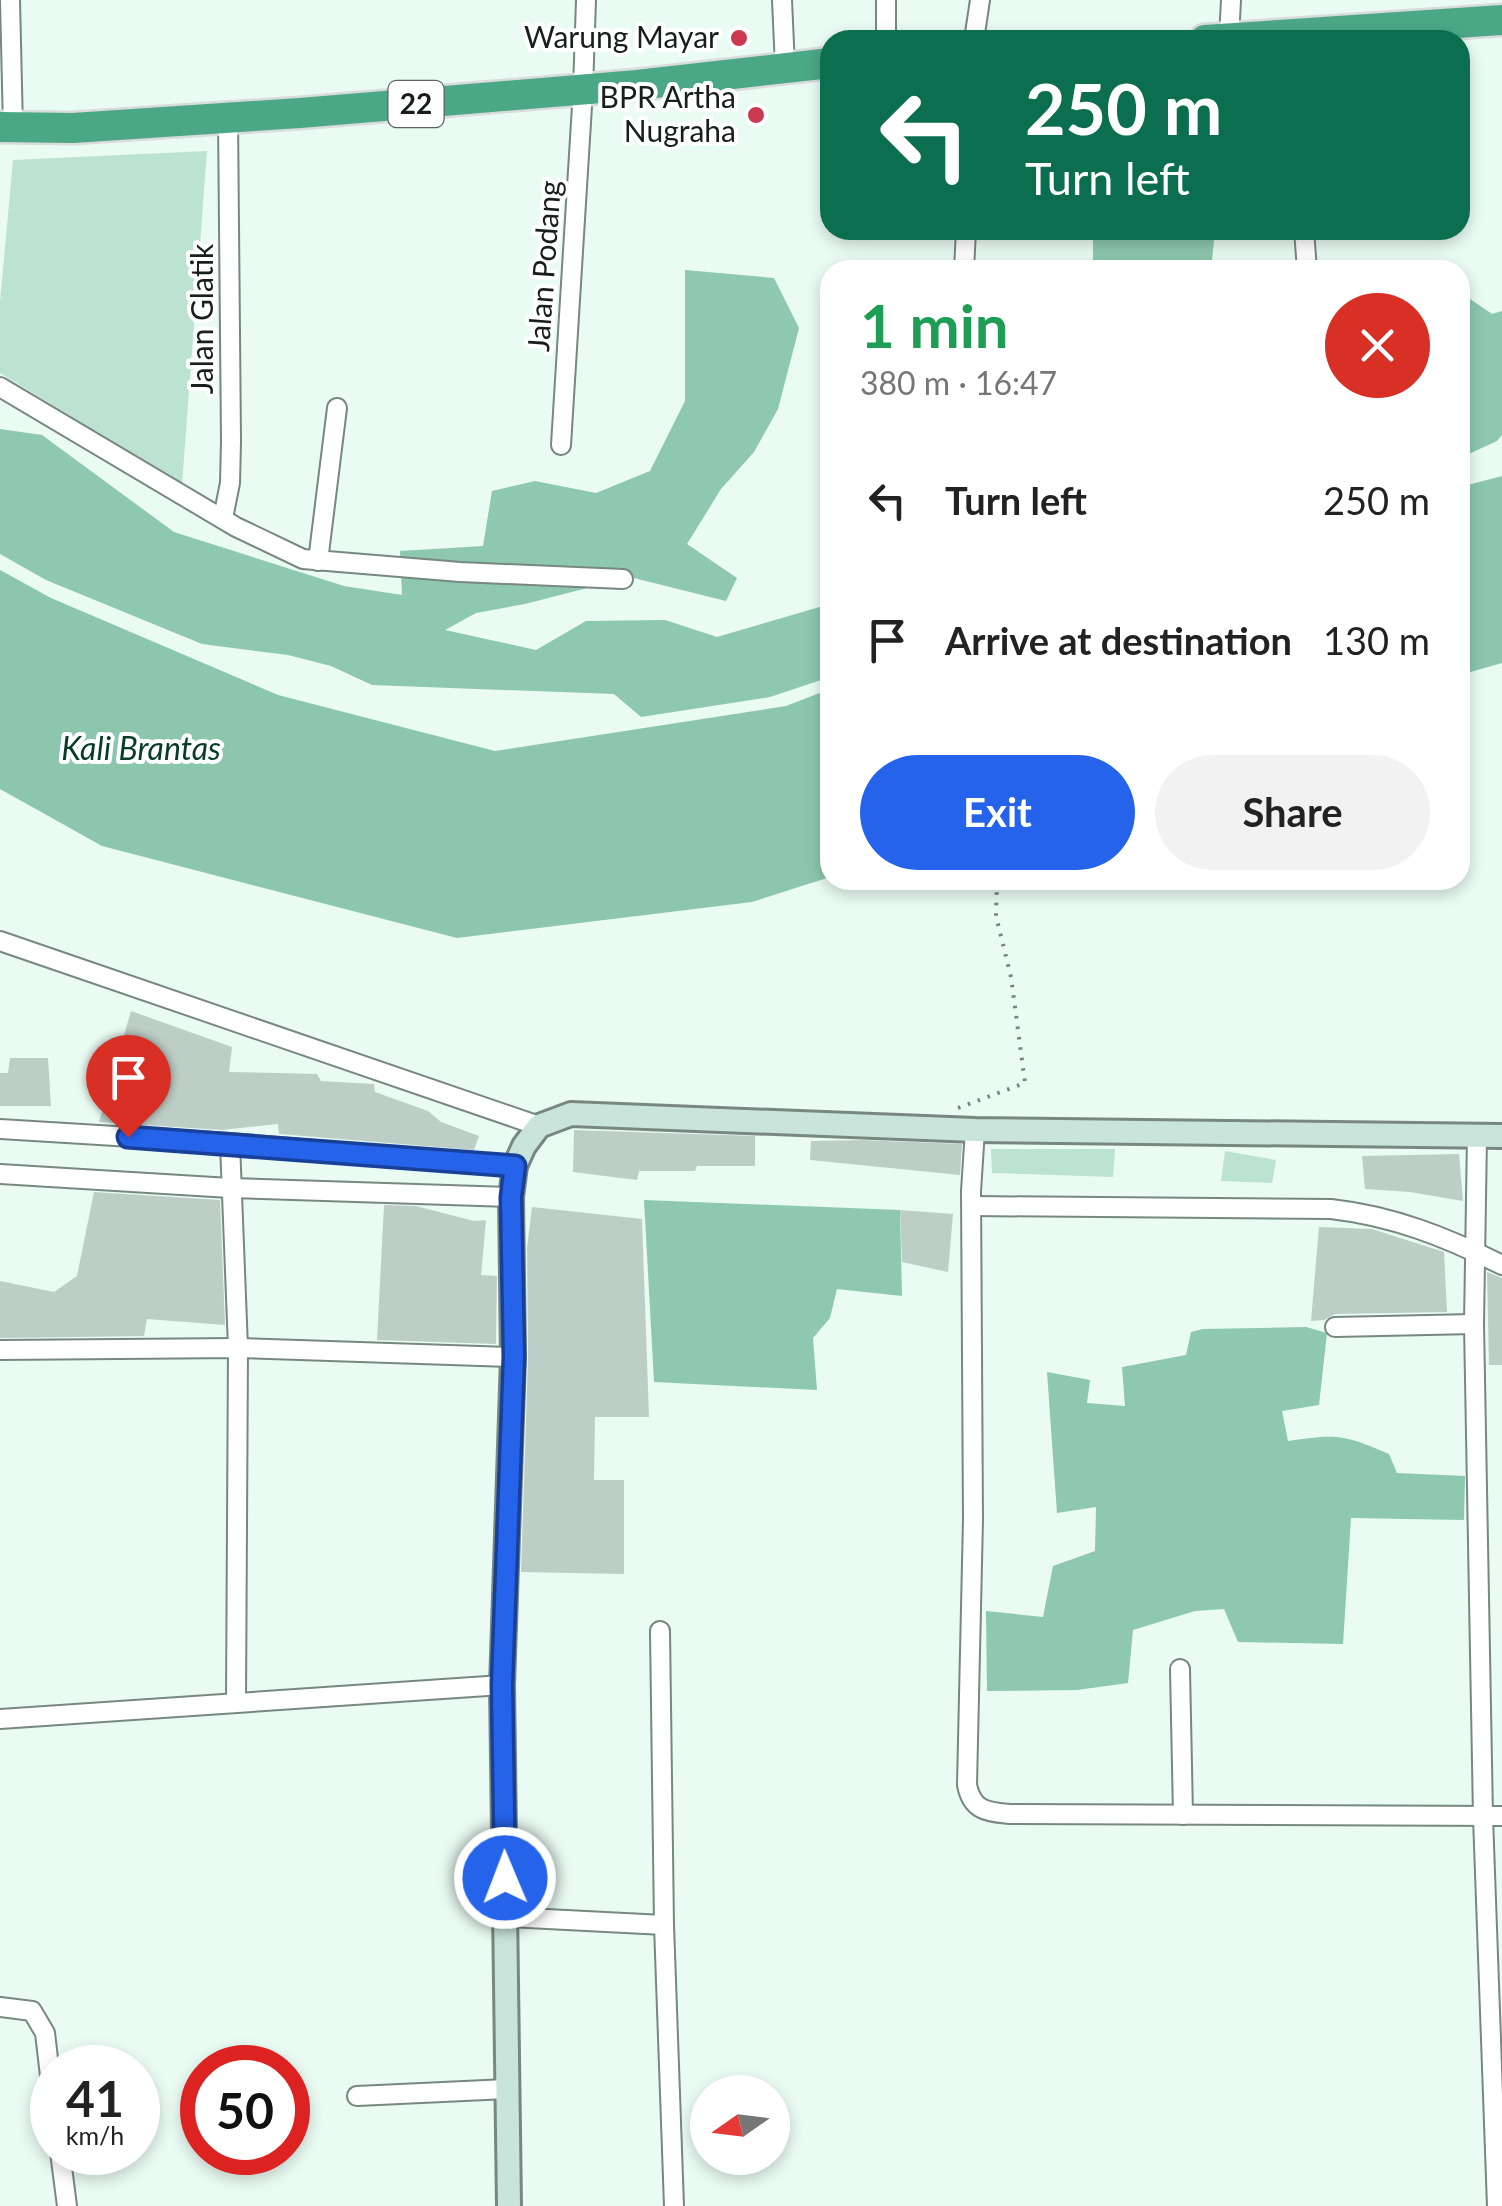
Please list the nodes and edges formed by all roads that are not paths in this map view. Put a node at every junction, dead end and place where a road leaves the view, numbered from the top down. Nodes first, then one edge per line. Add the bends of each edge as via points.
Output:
1 (10, 0) edge
2 (586, 0) edge
3 (782, 0) edge
4 (886, 0) edge
5 (980, 0) edge
6 (1232, 0) edge
7 (1502, 20) edge
8 (886, 30) edge
9 (976, 30) edge
10 (1220, 30) edge
11 (1376, 30) edge
12 (820, 64) edge
13 (785, 67) junction
14 (584, 90) junction
15 (228, 118) junction
16 (6, 127) edge
17 (0, 387) edge
18 (337, 408) dead end
19 (561, 445) dead end
20 (222, 518) junction
21 (318, 561) junction
22 (623, 579) dead end
23 (0, 941) edge
24 (539, 1126) junction
25 (0, 1129) edge
26 (975, 1130) junction
27 (1477, 1136) junction
28 (1502, 1136) edge
29 (230, 1143) junction
30 (0, 1174) edge
31 (513, 1181) junction
32 (230, 1188) junction
33 (972, 1198) junction
34 (1476, 1252) junction
35 (1502, 1265) edge
36 (1474, 1324) junction
37 (1335, 1328) dead end
38 (238, 1348) junction
39 (0, 1350) edge
40 (514, 1357) junction
41 (660, 1631) dead end
42 (1180, 1668) dead end
43 (502, 1684) junction
44 (236, 1702) junction
45 (0, 1719) edge
46 (1183, 1815) junction
47 (1493, 1816) edge
48 (506, 1917) junction
49 (664, 1925) junction
50 (0, 2007) edge
51 (44, 2045) edge
52 (508, 2089) junction
53 (356, 2096) dead end
54 (63, 2175) edge
55 (67, 2206) edge
56 (508, 2206) edge
57 (674, 2206) edge
58 (1497, 2206) edge

1 - 16 street
2 - 14 street, Jalan Podang
3 - 13 street
4 - 8 street
5 - 9 street
6 - 10 street
7 - 11 highway
12 - 13 highway, 22
13 - 14 highway, 22
14 - 15 highway, 22
14 - 19 street, Jalan Podang
15 - 16 highway, 22
15 - 20 street, Jalan Glatik via 231,441
17 - 20 street
18 - 21 street
20 - 21 street via 281,550
21 - 22 street
23 - 24 street
24 - 26 main road via 571,1114
24 - 31 main road via 524,1146
25 - 29 street
26 - 27 main road
26 - 33 street
27 - 28 main road
27 - 34 street
29 - 31 street
29 - 32 street
30 - 32 street
31 - 32 street
31 - 40 main road
32 - 38 street
33 - 34 street via 1368,1213
33 - 46 street via 969,1795 976,1808 997,1813
34 - 35 street
34 - 36 street
36 - 37 street
36 - 47 street
38 - 39 street
38 - 40 street
38 - 44 street
40 - 43 main road
41 - 49 street
42 - 46 street
43 - 44 street
43 - 48 main road
44 - 45 street
46 - 47 street
47 - 58 street
48 - 49 street
48 - 52 main road
49 - 57 street
50 - 51 street via 32,2011
52 - 53 street
52 - 56 main road
54 - 55 street

